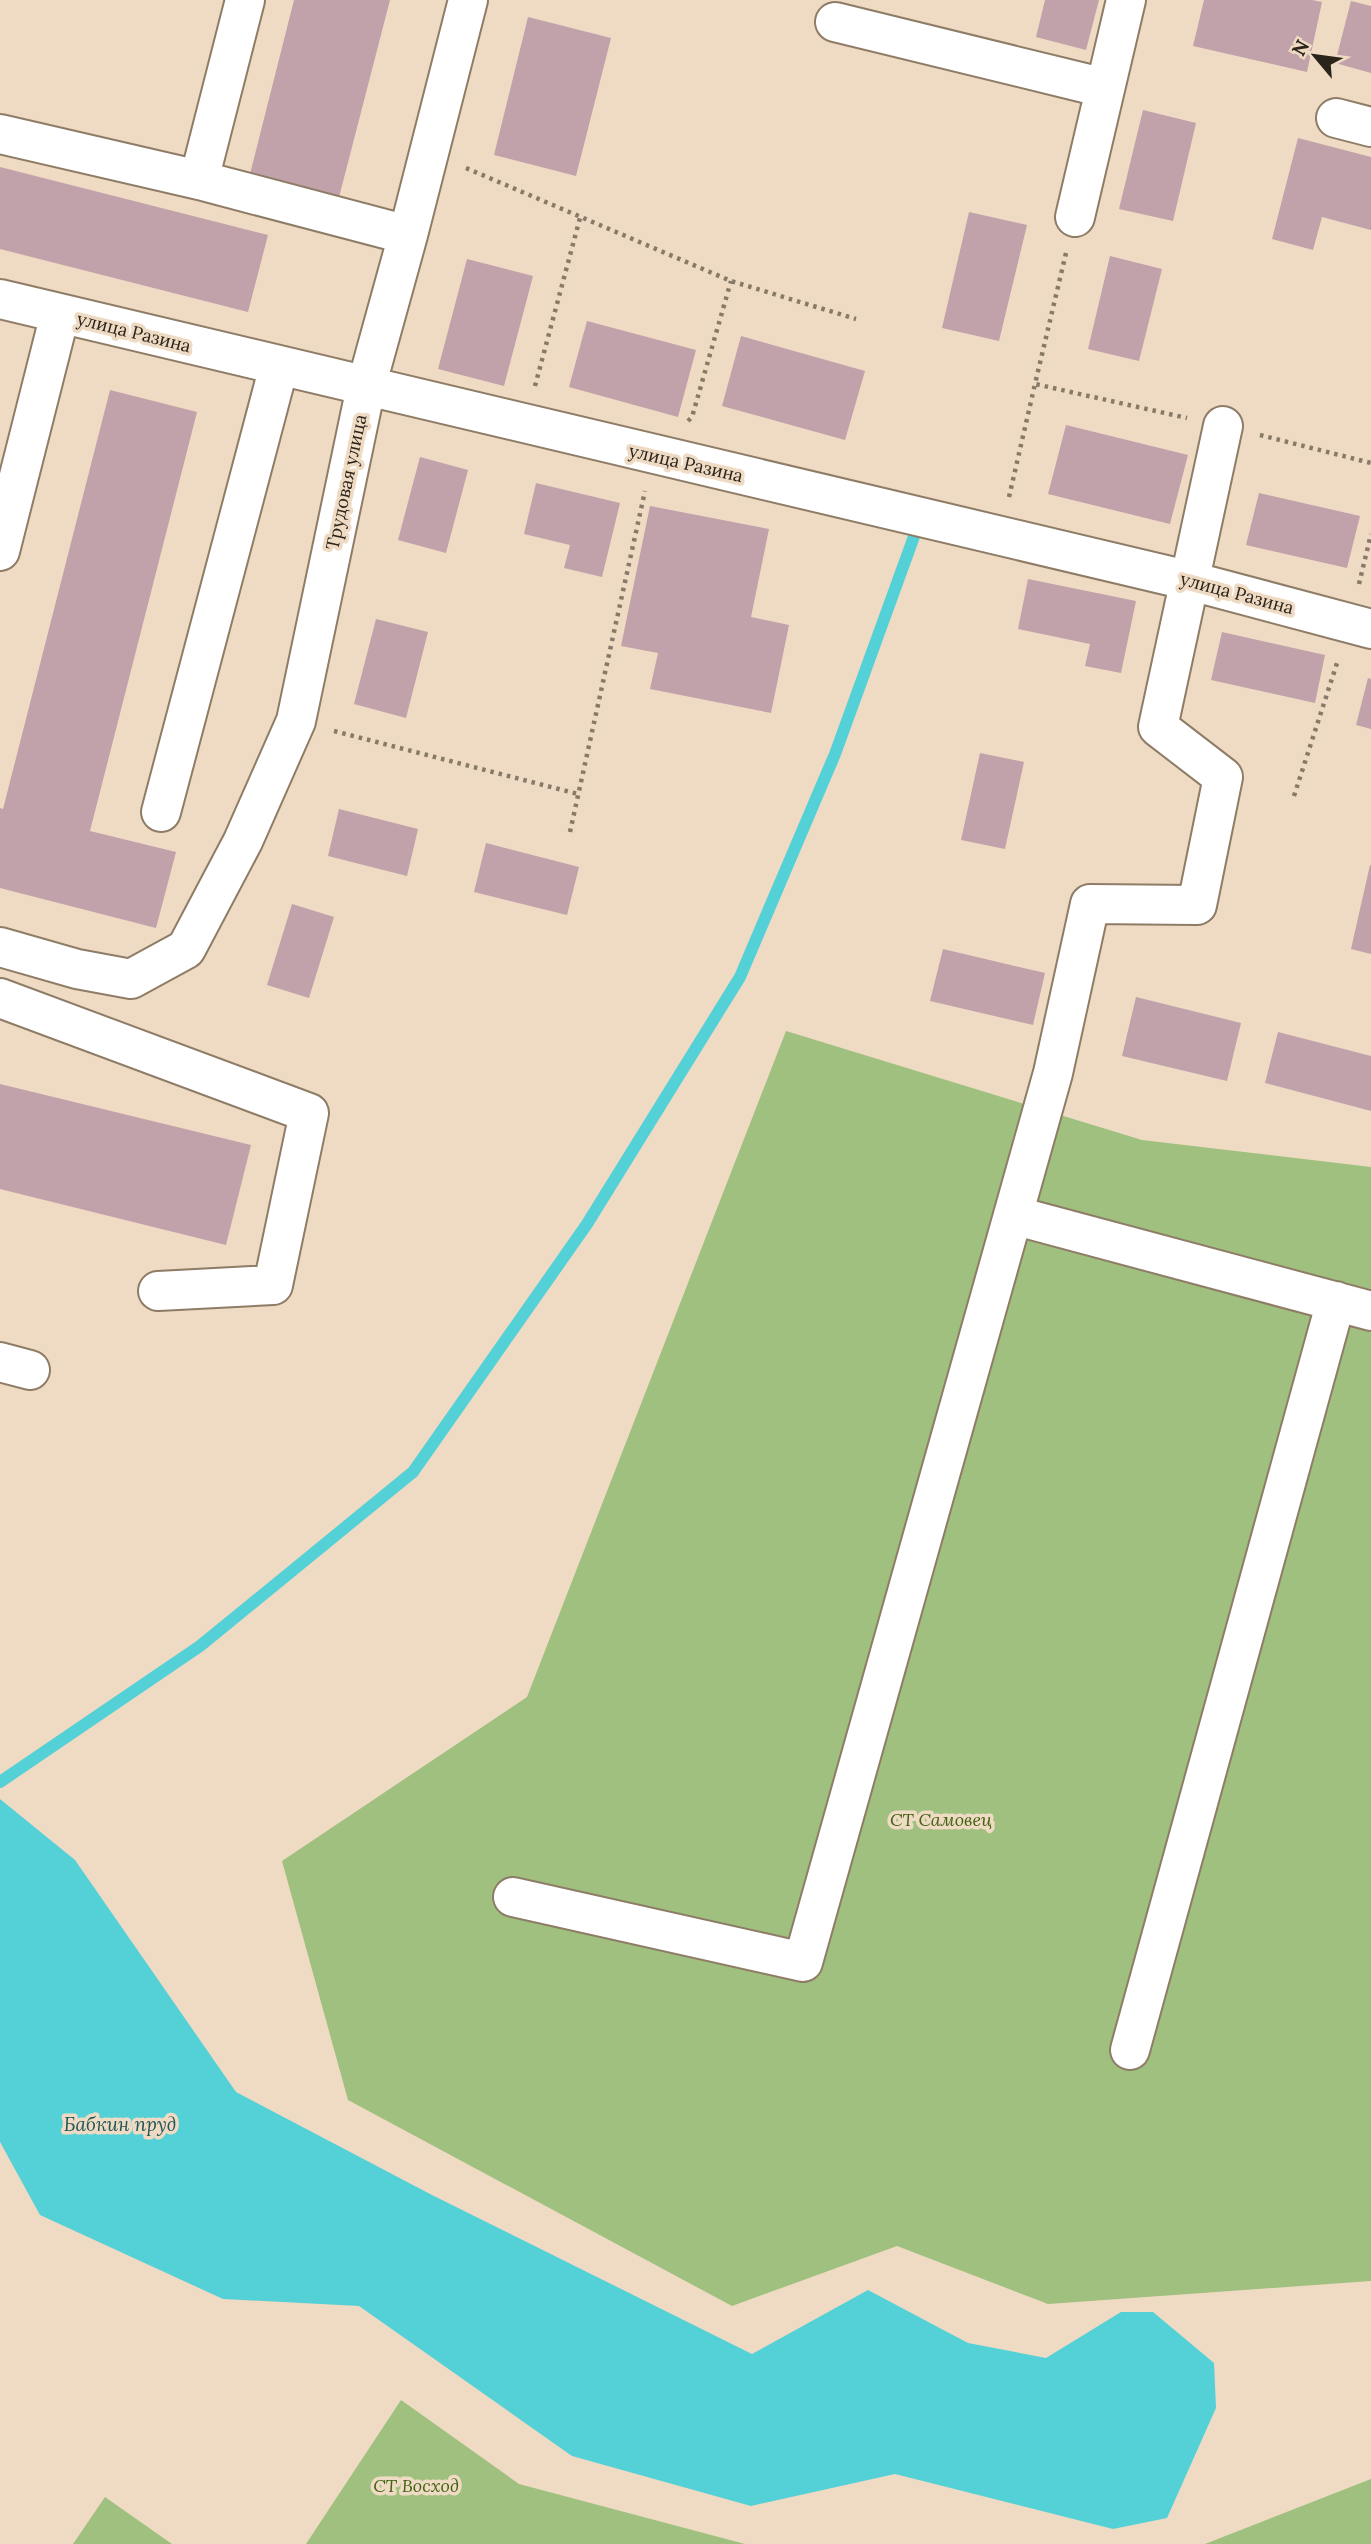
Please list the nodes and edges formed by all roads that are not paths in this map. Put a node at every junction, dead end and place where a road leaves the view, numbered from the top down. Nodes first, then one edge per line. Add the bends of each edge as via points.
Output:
1 (245, 0) edge
2 (468, 0) edge
3 (1126, 0) edge
4 (835, 22) dead end
5 (1105, 88) junction
6 (0, 134) edge
7 (199, 180) junction
8 (1075, 217) road end
9 (408, 235) junction
10 (0, 299) edge
11 (60, 314) junction
12 (279, 366) junction
13 (366, 387) junction
14 (1223, 426) road end
15 (0, 551) edge
16 (1191, 581) junction
17 (1360, 626) edge
18 (161, 812) dead end
19 (0, 947) edge
20 (0, 998) edge
21 (1013, 1215) junction
22 (158, 1291) dead end
23 (1353, 1306) edge
24 (513, 1897) dead end
25 (1130, 2050) dead end

1 - 7 street
2 - 9 street, Трудовая улица
3 - 5 street
4 - 5 street
5 - 8 street
6 - 7 street
7 - 9 street
9 - 13 street, Трудовая улица
10 - 11 street, улица Разина
11 - 12 street, улица Разина
11 - 15 street
12 - 13 street, улица Разина
12 - 18 street
13 - 16 street, улица Разина
13 - 19 street, Трудовая улица via 296,721 243,841 186,949 131,979
14 - 16 street
16 - 17 street, улица Разина
16 - 21 street via 1158,727 1223,777 1197,905 1090,904 1053,1073
20 - 22 street via 309,1113 273,1285
21 - 23 street
21 - 24 street via 803,1962
23 - 25 street

